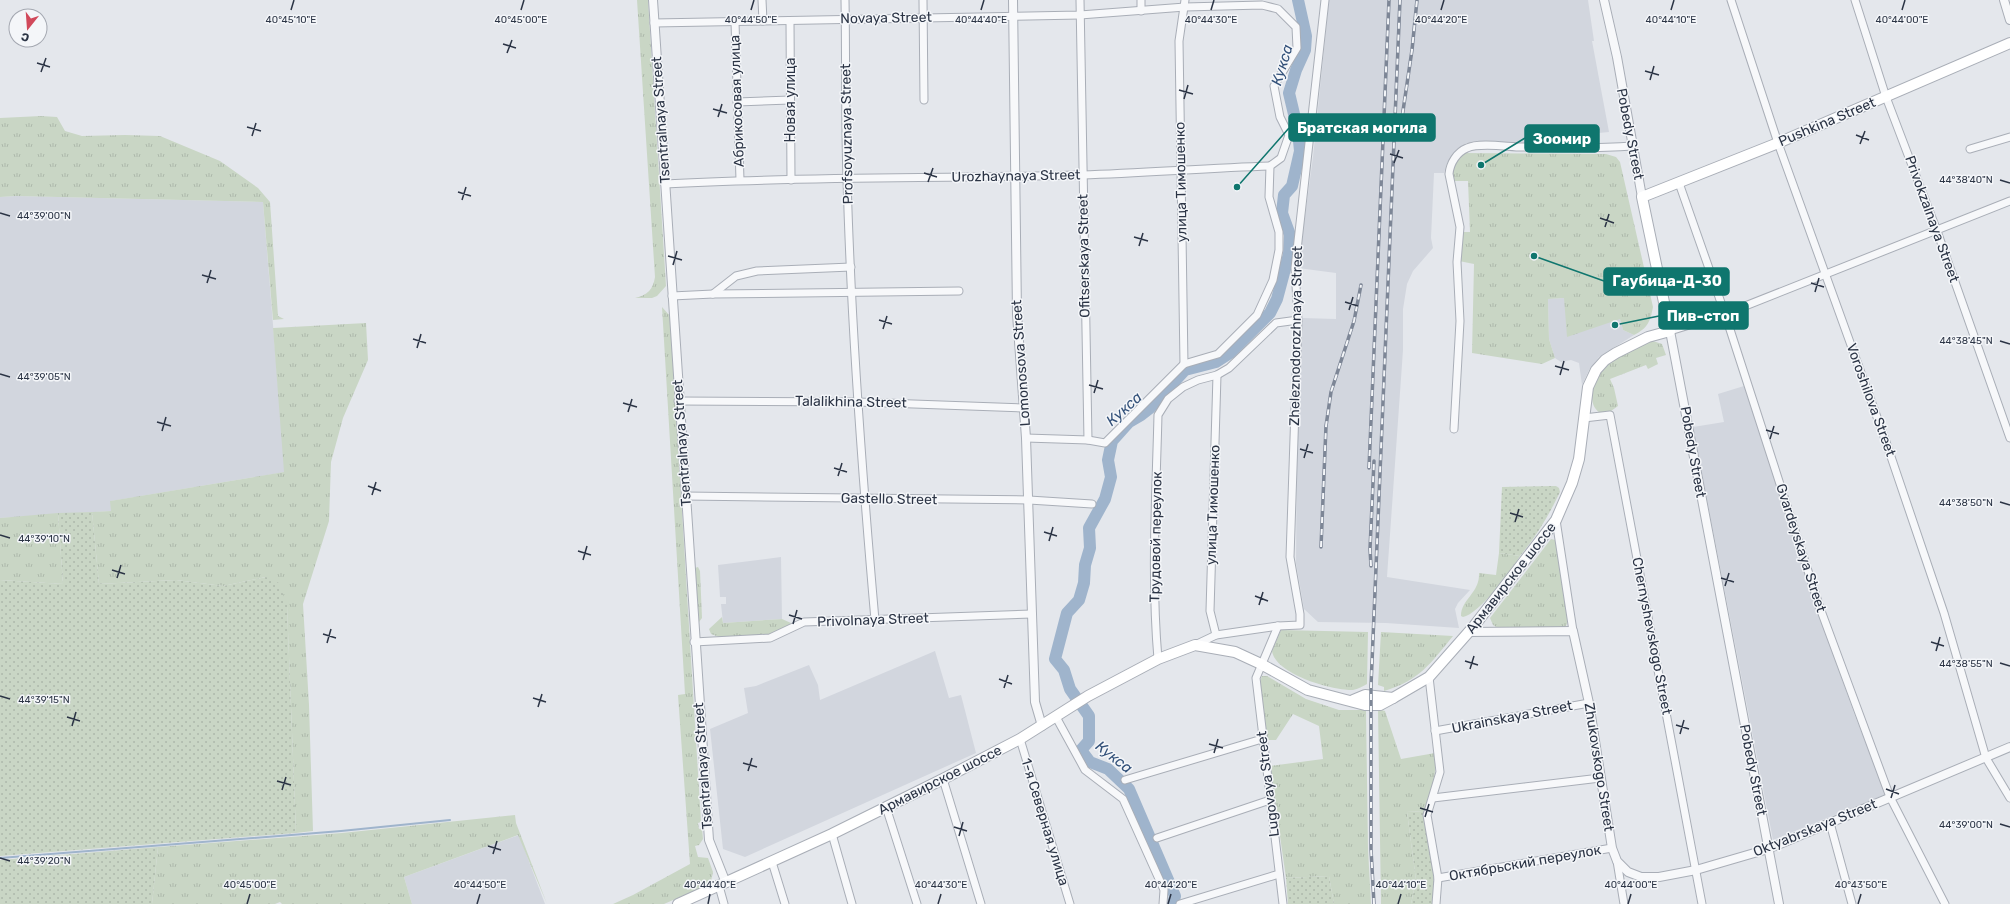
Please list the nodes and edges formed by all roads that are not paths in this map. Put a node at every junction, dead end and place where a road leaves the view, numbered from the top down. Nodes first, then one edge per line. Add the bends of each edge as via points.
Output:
1 (653, 0) edge
2 (762, 0) edge
3 (845, 0) edge
4 (924, 0) edge
5 (1013, 0) edge
6 (1080, 0) edge
7 (1141, 0) edge
8 (1325, 0) edge
9 (1604, 0) edge
10 (1731, 0) edge
11 (1855, 0) edge
12 (2004, 0) edge
13 (1262, 2) edge
14 (1185, 4) edge
15 (1141, 11) junction
16 (1080, 15) junction
17 (924, 16) junction
18 (1013, 16) junction
19 (846, 19) junction
20 (2010, 20) edge
21 (762, 21) junction
22 (790, 21) junction
23 (735, 22) junction
24 (654, 23) junction
25 (2010, 43) edge
26 (1886, 97) junction
27 (790, 100) junction
28 (924, 100) dead end
29 (737, 102) junction
30 (2010, 137) edge
31 (1778, 143) junction
32 (1632, 146) junction
33 (1970, 148) dead end
34 (1270, 166) junction
35 (1181, 169) junction
36 (1083, 175) junction
37 (1015, 176) junction
38 (847, 178) junction
39 (740, 180) junction
40 (791, 180) junction
41 (1679, 183) junction
42 (665, 184) junction
43 (1642, 197) junction
44 (2010, 201) edge
45 (1937, 230) junction
46 (850, 267) junction
47 (1825, 273) junction
48 (959, 291) dead end
49 (852, 293) junction
50 (713, 294) junction
51 (672, 296) junction
52 (1724, 314) junction
53 (1298, 320) junction
54 (1670, 331) junction
55 (1184, 364) junction
56 (1216, 375) junction
57 (678, 400) junction
58 (858, 402) junction
59 (1024, 408) junction
60 (1584, 418) junction
61 (1454, 429) dead end
62 (1026, 438) junction
63 (2010, 438) edge
64 (1088, 440) junction
65 (685, 496) junction
66 (865, 498) junction
67 (1029, 500) junction
68 (1092, 504) dead end
69 (1556, 520) junction
70 (1032, 614) junction
71 (876, 620) junction
72 (1300, 625) joint
73 (1278, 626) junction
74 (1573, 630) junction
75 (1468, 632) junction
76 (1216, 635) junction
77 (694, 642) junction
78 (1195, 645) junction
79 (1158, 659) junction
80 (1261, 664) junction
81 (1429, 677) junction
82 (1589, 703) junction
83 (1056, 717) junction
84 (1042, 726) junction
85 (1435, 731) junction
86 (1020, 739) junction
87 (1262, 739) junction
88 (2010, 747) edge
89 (1986, 758) junction
90 (1600, 778) junction
91 (943, 779) junction
92 (1125, 780) dead end
93 (1890, 797) junction
94 (1433, 798) junction
95 (2010, 798) edge
96 (1270, 800) junction
97 (886, 807) junction
98 (1830, 823) junction
99 (832, 834) junction
100 (1157, 838) dead end
101 (1612, 848) junction
102 (1768, 849) junction
103 (1617, 861) junction
104 (772, 862) junction
105 (1696, 870) junction
106 (1279, 874) junction
107 (1438, 878) junction
108 (722, 885) junction
109 (678, 904) edge
110 (724, 904) edge
111 (785, 904) edge
112 (852, 904) edge
113 (917, 904) edge
114 (981, 904) edge
115 (1070, 904) edge
116 (1163, 904) edge
117 (1180, 904) edge
118 (1283, 904) edge
119 (1436, 904) edge
120 (1624, 904) edge
121 (1702, 904) edge
122 (1779, 904) edge
123 (1852, 904) edge
124 (1945, 904) edge

1 - 24 street, Tsentralnaya Street
2 - 21 street
3 - 19 street, Profsoyuznaya Street
4 - 17 street
5 - 18 street, Lomonosova Street
6 - 16 street, Ofitserskaya Street
7 - 15 street
8 - 53 street, Zheleznodorozhnaya Street via 1295,268
9 - 32 street, Pobedy Street via 1617,57
10 - 31 street, Voroshilova Street
11 - 26 street, Privokzalnaya Street
12 - 20 street
13 - 14 street, Novaya Street
13 - 34 street via 1278,9 1296,27 1297,48 1274,86 1280,117 1289,135 1281,158
14 - 15 street, Novaya Street
14 - 35 street, улица Тимошенко via 1179,41
15 - 16 street, Novaya Street
16 - 18 street, Novaya Street
16 - 36 street, Ofitserskaya Street
17 - 18 street, Novaya Street
17 - 19 street, Novaya Street
17 - 28 street
18 - 37 street, Lomonosova Street
19 - 22 street, Novaya Street
19 - 38 street, Profsoyuznaya Street
21 - 22 street, Novaya Street
21 - 23 street, Novaya Street
22 - 27 street, Новая улица
23 - 24 street, Novaya Street
23 - 29 street, Абрикосовая улица
24 - 42 street, Tsentralnaya Street
25 - 26 main road, Pushkina Street
26 - 31 main road, Pushkina Street
26 - 45 street, Privokzalnaya Street
27 - 29 street
27 - 40 street, Новая улица
29 - 39 street, Абрикосовая улица
30 - 33 street
31 - 41 main road, Pushkina Street
31 - 47 street, Voroshilova Street
32 - 43 street, Pobedy Street
32 - 61 street via 1580,149 1469,147 1450,165 1449,174 1459,223 1457,262 1460,321
34 - 35 street, Urozhaynaya Street
34 - 55 street, Zheleznodorozhnaya Street via 1269,197 1279,232 1279,250 1273,280 1257,315 1218,354
35 - 36 street, Urozhaynaya Street
35 - 55 street, улица Тимошенко
36 - 37 street, Urozhaynaya Street
36 - 64 street, Ofitserskaya Street
37 - 38 street, Urozhaynaya Street
37 - 59 street, Lomonosova Street via 1017,314
38 - 40 street, Urozhaynaya Street
38 - 46 street, Profsoyuznaya Street
39 - 40 street, Urozhaynaya Street
39 - 42 street, Urozhaynaya Street
41 - 43 main road, Pushkina Street
41 - 52 street, Gvardeyskaya Street
42 - 51 street, Tsentralnaya Street
43 - 54 main road, Pobedy Street
44 - 45 street
45 - 47 street
45 - 63 street, Privokzalnaya Street
46 - 49 street, Profsoyuznaya Street
46 - 50 street via 757,271 736,276
47 - 52 street
47 - 89 street, Voroshilova Street via 1944,613
48 - 49 street
49 - 50 street
49 - 58 street, Profsoyuznaya Street
50 - 51 street
51 - 57 street, Tsentralnaya Street
52 - 54 street
52 - 93 street, Gvardeyskaya Street via 1820,608
53 - 56 street via 1276,323 1229,368
53 - 72 street, Zheleznodorozhnaya Street via 1290,557
54 - 60 main road, Армавирское шоссе via 1648,337 1605,360 1596,370 1588,387
54 - 102 street, Pobedy Street
55 - 64 street via 1105,443
56 - 76 street, улица Тимошенко via 1210,611
56 - 79 street, Трудовой переулок via 1183,387 1168,399 1158,415 1154,560
57 - 58 street, Talalikhina Street
57 - 65 street, Tsentralnaya Street
58 - 59 street, Talalikhina Street
58 - 66 street, Profsoyuznaya Street
59 - 62 street, Lomonosova Street
60 - 69 main road, Армавирское шоссе via 1574,477
60 - 105 street, Chernyshevskogo Street via 1610,415
62 - 64 street
62 - 67 street, Lomonosova Street
65 - 66 street, Gastello Street
65 - 77 street, Tsentralnaya Street
66 - 67 street, Gastello Street
66 - 71 street, Profsoyuznaya Street
67 - 68 street, Gastello Street
67 - 70 street, Lomonosova Street
69 - 74 street, Zhukovskogo Street
69 - 75 main road, Армавирское шоссе
70 - 71 street, Privolnaya Street
70 - 84 street, Lomonosova Street via 1035,702
71 - 77 street, Privolnaya Street via 804,622 770,638
72 - 73 street, Армавирское шоссе
73 - 76 street, Армавирское шоссе
73 - 80 street, Lugovaya Street
74 - 75 street
74 - 82 street, Zhukovskogo Street
75 - 81 main road, Армавирское шоссе
76 - 78 street, Армавирское шоссе
77 - 108 street, Tsentralnaya Street via 708,840
78 - 79 main road, Армавирское шоссе
78 - 80 main road, Армавирское шоссе via 1235,652
79 - 83 main road, Армавирское шоссе via 1088,696
80 - 81 main road, Армавирское шоссе via 1308,690 1365,705 1380,705
80 - 87 street, Lugovaya Street via 1256,678
81 - 85 street
82 - 85 street, Ukrainskaya Street
82 - 90 street, Zhukovskogo Street
83 - 84 main road, Армавирское шоссе
83 - 116 street via 1085,770 1123,799 1164,890
84 - 86 main road, Армавирское шоссе
85 - 94 street via 1440,772
86 - 91 main road, Армавирское шоссе
86 - 115 street, 1-я Северная улица
87 - 92 street
87 - 96 street, Lugovaya Street
88 - 89 street, Oktyabrskaya Street
89 - 93 street, Oktyabrskaya Street
89 - 95 street, Voroshilova Street
90 - 94 street
90 - 101 street, Zhukovskogo Street
91 - 97 main road, Армавирское шоссе
91 - 114 street
93 - 98 street, Oktyabrskaya Street
93 - 124 street, Gvardeyskaya Street
94 - 107 street via 1427,815
96 - 100 street
96 - 106 street, Lugovaya Street
97 - 99 main road, Армавирское шоссе
97 - 113 street
98 - 102 street, Oktyabrskaya Street
98 - 123 street
99 - 104 main road, Армавирское шоссе
99 - 112 street
101 - 103 street, Zhukovskogo Street
101 - 107 street, Октябрьский переулок
102 - 105 street, Oktyabrskaya Street
102 - 122 street, Pobedy Street
103 - 105 street, Oktyabrskaya Street via 1628,872 1641,876 1659,877
103 - 120 street, Zhukovskogo Street
104 - 108 main road, Армавирское шоссе
104 - 111 street
105 - 121 street, Chernyshevskogo Street
106 - 117 street
106 - 118 street, Lugovaya Street
107 - 119 street
108 - 109 main road, Армавирское шоссе
108 - 110 street

